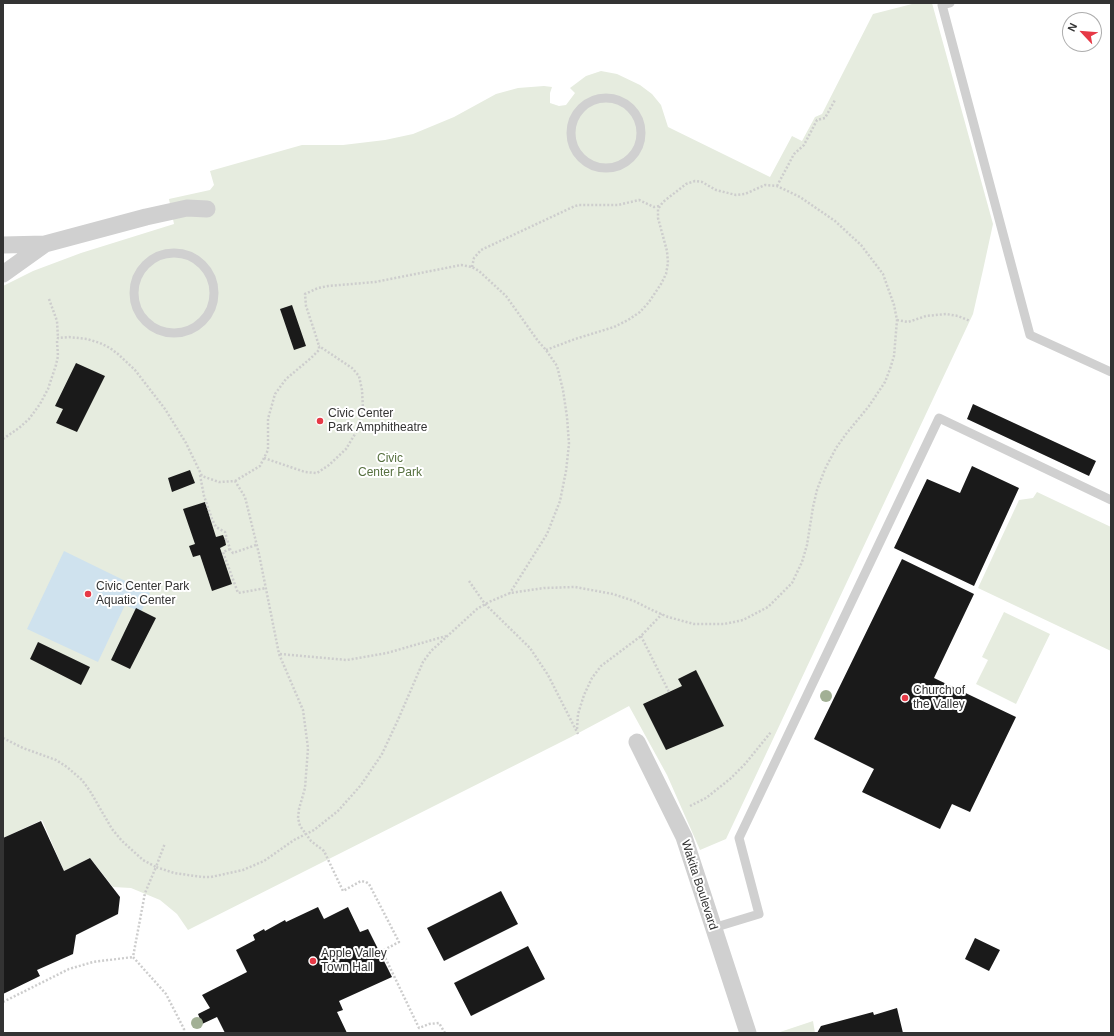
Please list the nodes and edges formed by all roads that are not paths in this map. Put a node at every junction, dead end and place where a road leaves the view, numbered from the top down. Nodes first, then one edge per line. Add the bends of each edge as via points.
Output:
1 (950, 3) edge
2 (632, 108) joint
3 (207, 209) dead end
4 (3, 244) edge
5 (45, 244) junction
6 (174, 253) joint
7 (3, 274) edge
8 (1111, 372) edge
9 (1111, 500) edge
10 (637, 742) dead end
11 (713, 928) junction
12 (748, 1033) edge

1 - 8 lane via 942,5 1030,335
2 - 2 lane via 622,101 611,98 588,102 573,119 570,130 576,153 585,162 607,169 629,160 637,151 642,129
3 - 5 street via 187,208
4 - 5 street
5 - 7 street
6 - 6 lane via 160,255 149,262 141,271 134,295 143,318 164,332 176,333 190,330 201,322 210,312 214,292 209,272 199,262 187,255
9 - 11 lane via 939,418 739,838 759,914
10 - 11 street, Wakita Boulevard via 684,837
11 - 12 street, Wakita Boulevard

